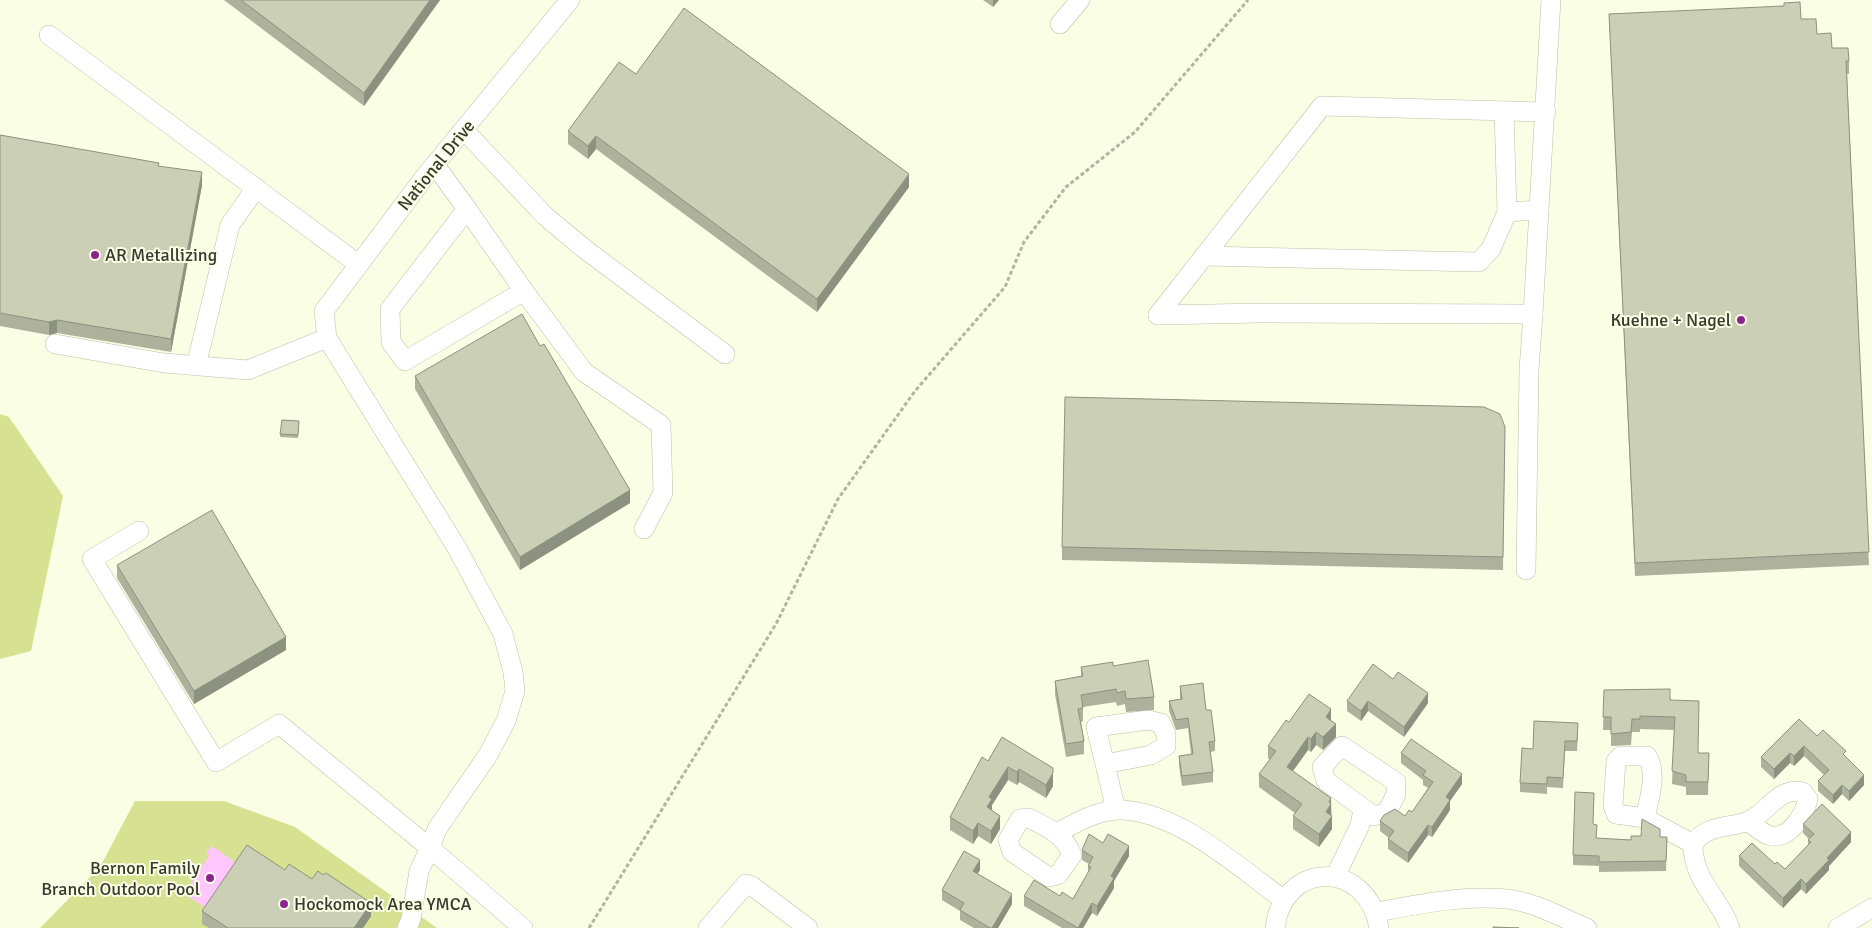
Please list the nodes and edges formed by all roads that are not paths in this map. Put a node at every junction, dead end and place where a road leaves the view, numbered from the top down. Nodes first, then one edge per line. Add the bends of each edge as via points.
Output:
1 (570, 0) edge
2 (1080, 0) edge
3 (1552, 0) edge
4 (1060, 24) dead end
5 (49, 36) dead end
6 (1504, 111) junction
7 (1546, 112) junction
8 (464, 130) junction
9 (435, 165) junction
10 (256, 188) junction
11 (467, 209) junction
12 (1540, 210) junction
13 (1507, 212) junction
14 (1204, 256) junction
15 (358, 264) junction
16 (524, 291) junction
17 (1532, 314) junction
18 (327, 338) junction
19 (55, 344) dead end
20 (725, 354) dead end
21 (196, 366) junction
22 (644, 529) dead end
23 (138, 531) dead end
24 (1526, 570) dead end
25 (1105, 764) dead end
26 (1364, 809) dead end
27 (1116, 810) junction
28 (1645, 818) edge
29 (1748, 821) dead end
30 (1057, 833) dead end
31 (1693, 844) junction
32 (430, 848) junction
33 (1335, 877) junction
34 (1284, 900) junction
35 (1872, 908) edge
36 (1378, 920) edge
37 (408, 928) edge
38 (523, 928) edge
39 (708, 928) edge
40 (808, 928) edge
41 (1275, 928) edge
42 (1588, 928) edge
43 (1730, 928) edge
44 (1838, 928) edge

1 - 8 street, National Drive
2 - 4 street
3 - 7 street
5 - 10 street
6 - 7 street
6 - 13 street
6 - 14 street via 1322,106
7 - 12 street
8 - 9 street, National Drive
8 - 20 street via 545,216
9 - 11 street
9 - 15 street, National Drive
10 - 15 street
10 - 21 street via 230,225
11 - 16 street
11 - 16 street via 390,309 390,342 405,361
12 - 13 street
12 - 17 street
13 - 14 street via 1492,249 1479,262
14 - 17 street via 1158,315
15 - 18 street, National Drive via 324,311
16 - 22 street via 584,372 661,425 663,493
17 - 24 street
18 - 21 street via 248,370
18 - 32 street via 457,548 503,634 513,672 515,691 506,720 488,755 437,829
19 - 21 street
23 - 32 street via 92,559 216,762 279,724
25 - 27 street
26 - 33 street via 1360,825
27 - 30 street via 1082,820
27 - 34 street via 1156,816 1197,837
28 - 31 street
29 - 31 street via 1715,828 1698,836
31 - 43 street via 1702,884 1721,908
32 - 37 street via 418,871
32 - 38 street
33 - 34 street via 1306,881 1293,888
33 - 36 street via 1361,889 1370,900
34 - 41 street
35 - 44 street
36 - 42 street via 1439,900 1508,899
39 - 40 street via 746,884

